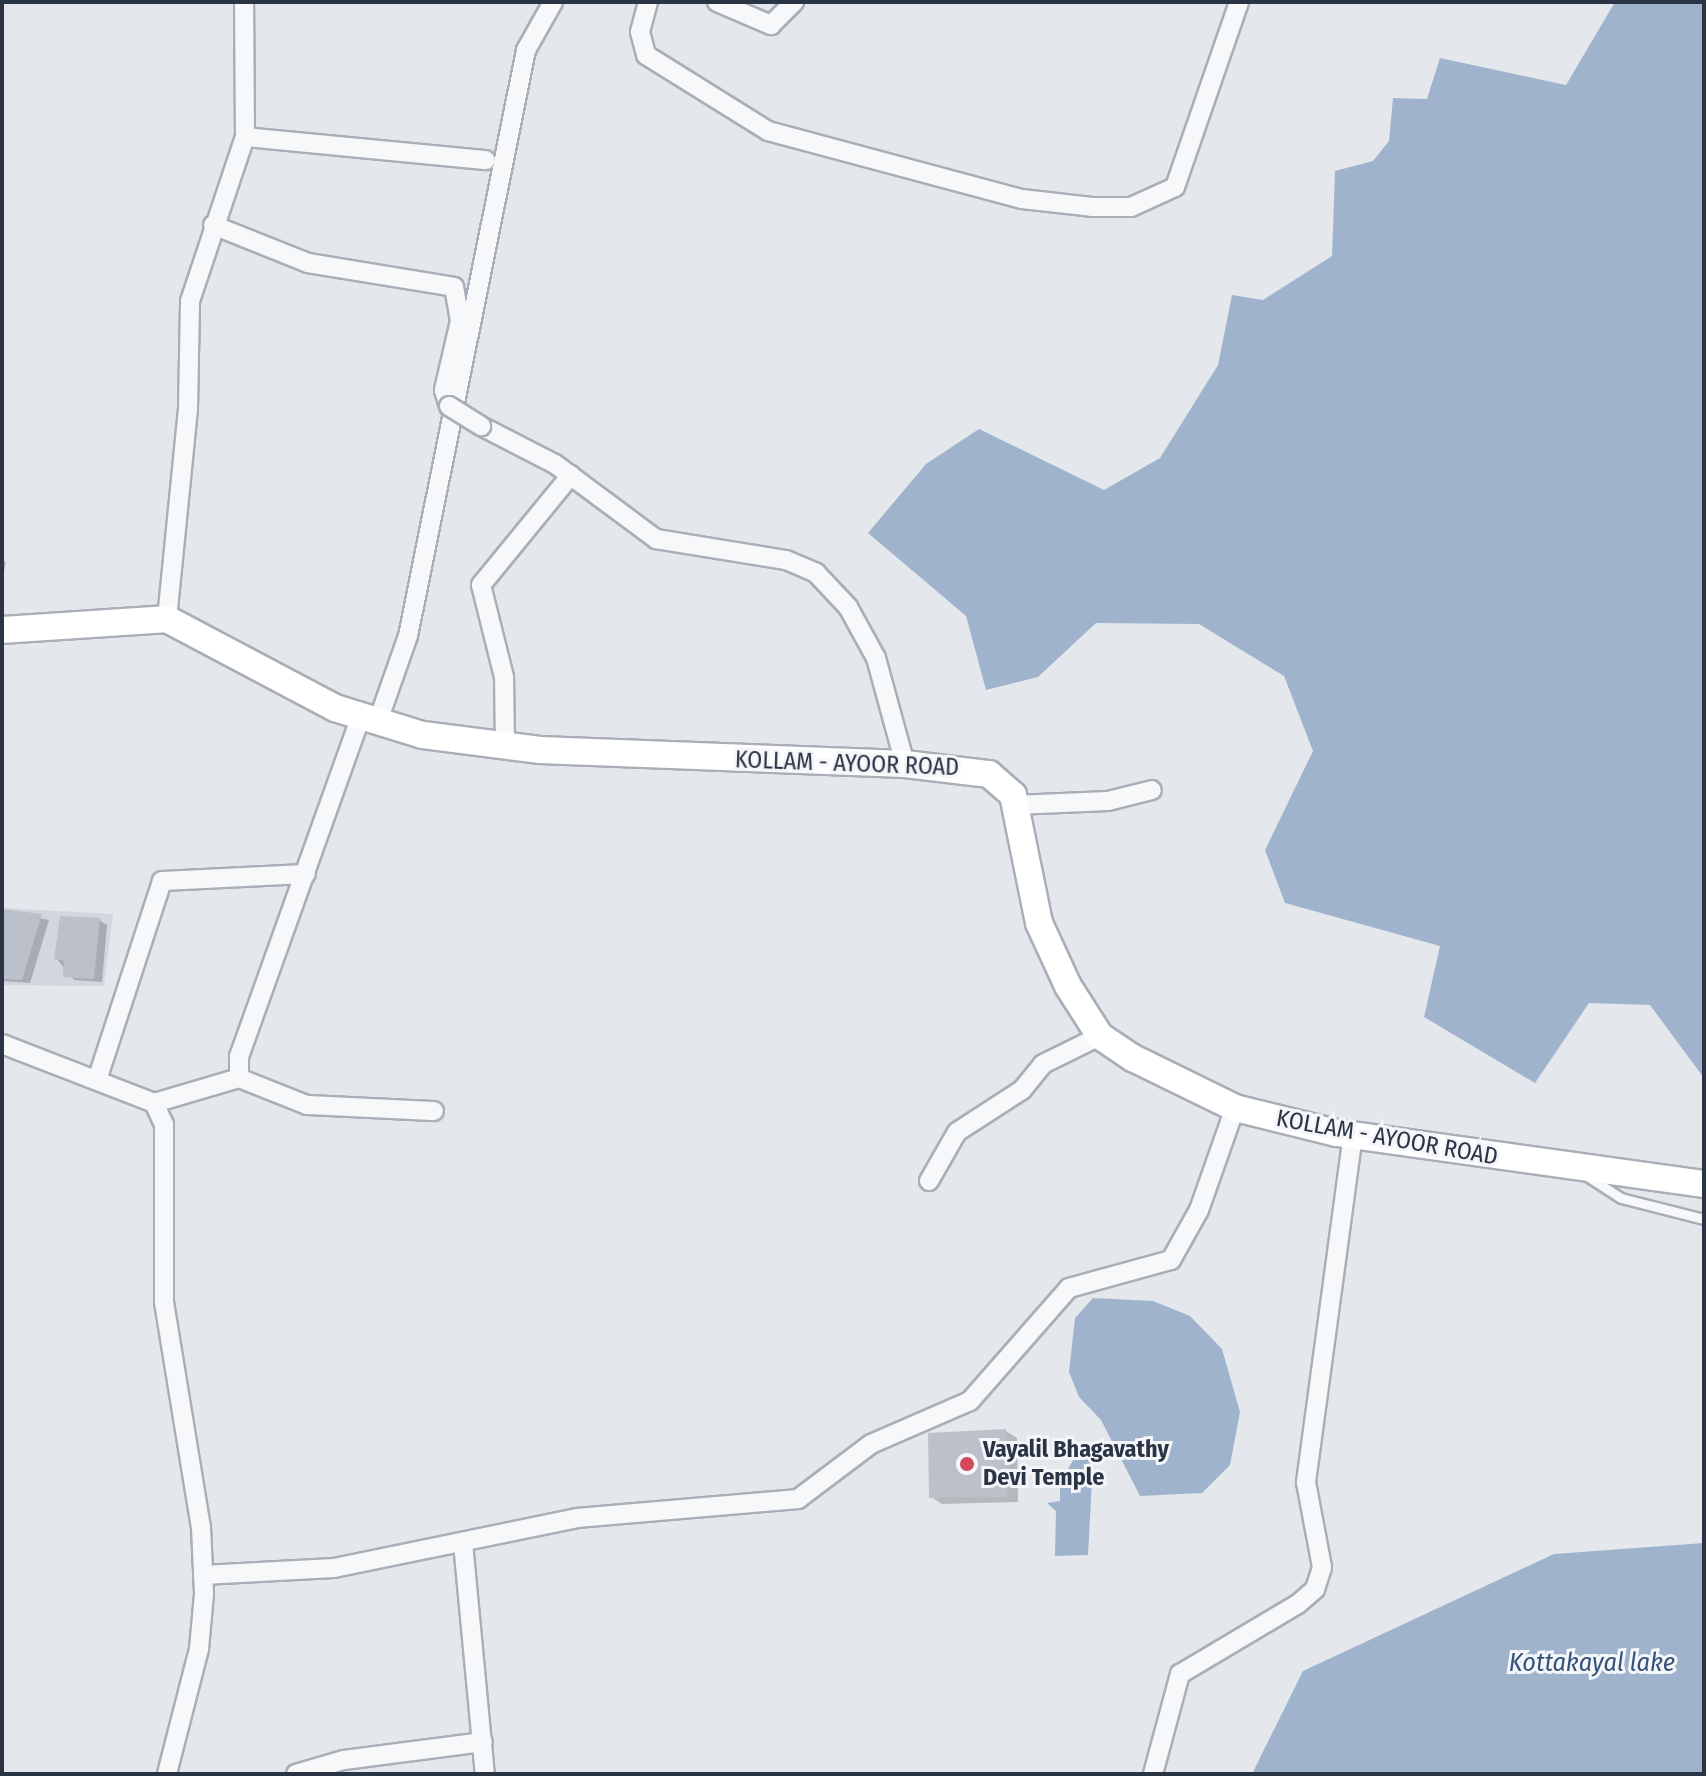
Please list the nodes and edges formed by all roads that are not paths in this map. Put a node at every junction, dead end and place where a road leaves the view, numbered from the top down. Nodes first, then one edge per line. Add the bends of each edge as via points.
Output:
1 (244, 2) edge
2 (553, 2) edge
3 (717, 2) edge
4 (794, 2) edge
5 (1239, 2) edge
6 (647, 6) edge
7 (245, 137) junction
8 (486, 160) dead end
9 (213, 225) junction
10 (571, 475) junction
11 (167, 619) junction
12 (2, 630) edge
13 (370, 718) junction
14 (505, 745) junction
15 (905, 764) junction
16 (1152, 790) dead end
17 (1015, 805) junction
18 (306, 874) junction
19 (1100, 1036) junction
20 (2, 1044) edge
21 (98, 1077) junction
22 (239, 1078) junction
23 (154, 1103) junction
24 (1235, 1108) junction
25 (434, 1111) dead end
26 (1353, 1136) junction
27 (1582, 1171) junction
28 (929, 1181) dead end
29 (1704, 1184) edge
30 (1704, 1219) edge
31 (463, 1543) junction
32 (203, 1575) junction
33 (483, 1742) junction
34 (167, 1774) edge
35 (296, 1774) edge
36 (485, 1774) edge
37 (1153, 1774) edge

1 - 7 street
2 - 13 street via 526,50 408,636
3 - 4 street via 771,25
5 - 6 street via 1187,167 1163,196 1131,207 1022,199 768,131 646,55 640,43
7 - 8 street
7 - 9 street
9 - 10 street, bridge via 308,263 454,287 460,321 444,390 449,406
9 - 11 street via 190,301 188,408
10 - 14 street via 483,578 507,698
10 - 15 street via 656,539 786,560 816,573 848,607 876,658
11 - 12 main road
11 - 13 main road, KOLLAM - AYOOR ROAD
13 - 14 main road, KOLLAM - AYOOR ROAD
13 - 18 street
14 - 15 main road, KOLLAM - AYOOR ROAD
15 - 17 main road, KOLLAM - AYOOR ROAD via 989,774 1003,780
16 - 17 street via 1108,801
17 - 19 main road, KOLLAM - AYOOR ROAD via 1039,923
18 - 21 street via 162,881
18 - 22 street via 239,1056
19 - 24 main road, KOLLAM - AYOOR ROAD
19 - 28 street via 1043,1064 1022,1090 957,1132
20 - 21 street
21 - 23 street
22 - 23 street
22 - 25 street via 307,1105
23 - 32 street via 164,1124 164,1302
24 - 26 main road, KOLLAM - AYOOR ROAD
24 - 31 street via 1199,1210 1171,1260 1069,1288 970,1401 871,1444 798,1499 577,1518
26 - 27 main road, KOLLAM - AYOOR ROAD
26 - 37 street via 1306,1482 1322,1567 1315,1589 1298,1604 1180,1674
27 - 29 main road, KOLLAM - AYOOR ROAD
27 - 30 lane via 1621,1198
31 - 32 street via 334,1568
31 - 33 street
32 - 34 street via 199,1649
33 - 35 street via 344,1760
33 - 36 street

